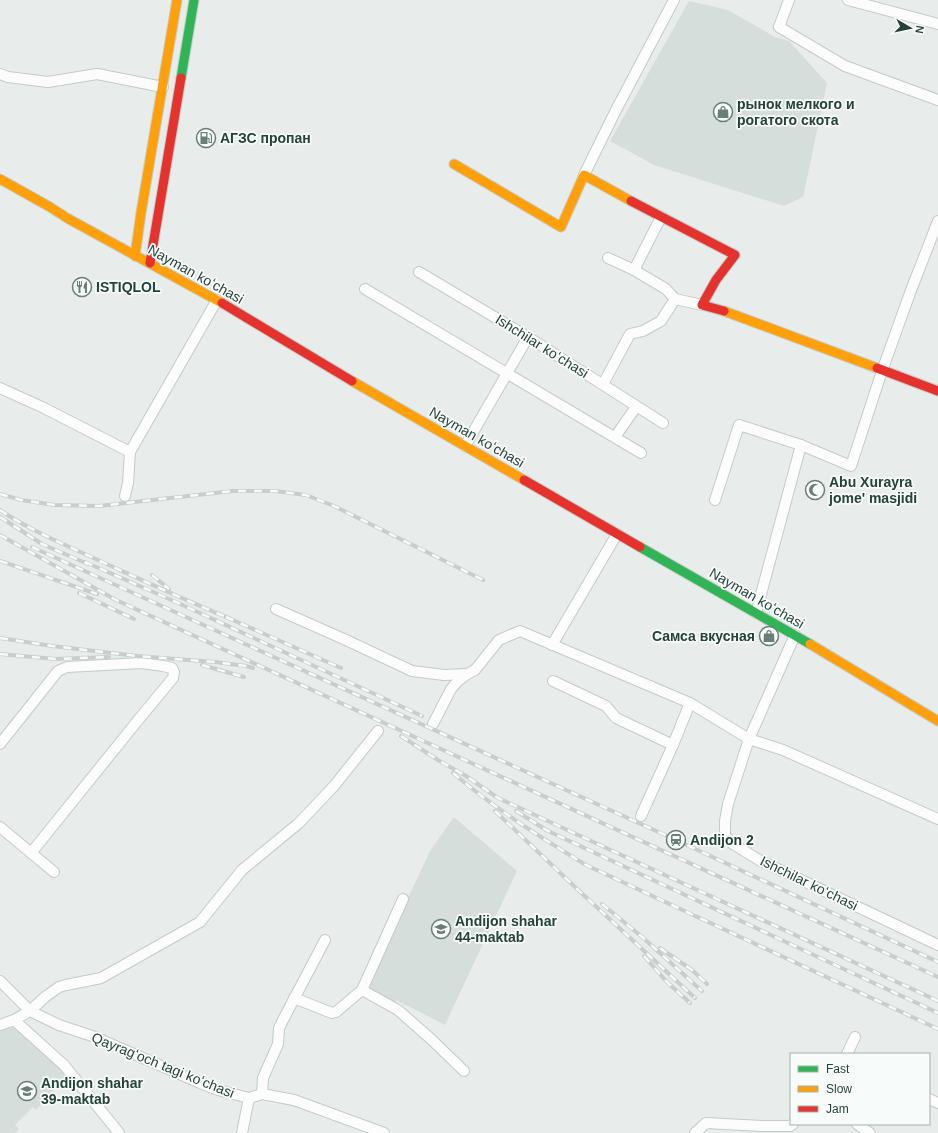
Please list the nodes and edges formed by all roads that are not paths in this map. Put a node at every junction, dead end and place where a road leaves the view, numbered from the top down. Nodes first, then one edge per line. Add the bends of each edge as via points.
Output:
1 (177, 0) edge
2 (194, 0) edge
3 (674, 0) edge
4 (788, 0) edge
5 (848, 0) edge
6 (938, 24) edge
7 (0, 74) edge
8 (163, 87) junction
9 (938, 100) edge
10 (454, 164) dead end
11 (584, 175) junction
12 (0, 179) edge
13 (661, 217) junction
14 (938, 221) edge
15 (933, 249) edge
16 (135, 256) junction
17 (608, 258) dead end
18 (150, 263) junction
19 (634, 270) junction
20 (419, 272) dead end
21 (364, 289) dead end
22 (675, 299) junction
23 (217, 300) junction
24 (702, 305) junction
25 (528, 336) junction
26 (882, 370) junction
27 (507, 374) junction
28 (603, 384) junction
29 (0, 388) edge
30 (938, 391) edge
31 (636, 407) junction
32 (663, 423) dead end
33 (615, 437) junction
34 (801, 445) junction
35 (465, 446) junction
36 (130, 452) junction
37 (641, 452) dead end
38 (125, 496) dead end
39 (714, 500) dead end
40 (617, 534) junction
41 (276, 609) dead end
42 (756, 613) junction
43 (796, 635) junction
44 (552, 644) junction
45 (467, 674) junction
46 (553, 681) dead end
47 (690, 703) junction
48 (938, 721) edge
49 (433, 724) dead end
50 (378, 731) dead end
51 (749, 739) junction
52 (0, 744) edge
53 (673, 745) junction
54 (641, 816) dead end
55 (938, 819) edge
56 (0, 827) edge
57 (31, 853) junction
58 (54, 872) dead end
59 (403, 898) dead end
60 (325, 940) dead end
61 (938, 945) edge
62 (0, 981) edge
63 (362, 990) junction
64 (294, 998) junction
65 (30, 1011) junction
66 (14, 1020) junction
67 (0, 1025) edge
68 (855, 1037) dead end
69 (847, 1053) edge
70 (464, 1071) dead end
71 (262, 1094) junction
72 (249, 1098) junction
73 (792, 1125) edge
74 (858, 1125) edge
75 (119, 1133) edge
76 (242, 1133) edge
77 (384, 1133) edge
78 (695, 1133) edge
79 (870, 1133) edge

1 - 8 main road
2 - 18 main road
3 - 11 street
4 - 9 street via 779,27 844,66
5 - 6 street
7 - 8 street via 48,82 96,74
8 - 16 main road
10 - 11 main road via 561,227
11 - 13 main road
12 - 16 main road, Nayman koʻchasi
13 - 19 street
13 - 24 main road via 735,255 716,280
14 - 15 street
15 - 26 street via 910,293
16 - 18 main road, Nayman koʻchasi
17 - 19 street
18 - 23 main road, Nayman koʻchasi
19 - 22 street via 666,289
20 - 25 street, Ishchilar koʻchasi
21 - 27 street
22 - 24 street
22 - 28 street via 661,321 643,331 630,334
23 - 35 main road, Nayman koʻchasi
23 - 36 street
24 - 26 main road via 720,309
25 - 27 street
25 - 28 street, Ishchilar koʻchasi
26 - 30 main road
26 - 34 street via 851,466
27 - 33 street
27 - 35 street
28 - 31 street, Ishchilar koʻchasi
29 - 36 street
31 - 32 street, Ishchilar koʻchasi
31 - 33 street
33 - 37 street
34 - 39 street via 739,425
34 - 42 street
35 - 40 main road, Nayman koʻchasi
36 - 38 street
40 - 42 main road, Nayman koʻchasi
40 - 44 street
41 - 45 street via 412,671 444,675
42 - 43 main road, Nayman koʻchasi
43 - 48 main road, Nayman koʻchasi
43 - 51 street, Ishchilar koʻchasi
44 - 45 street via 520,631 499,640 475,670
44 - 47 street
45 - 49 street via 451,689
46 - 53 street via 606,706 616,718
47 - 51 street
47 - 53 street
50 - 65 street via 329,792 299,824 242,870 200,922 101,978 59,987
51 - 55 street via 783,750
51 - 61 street, Ishchilar koʻchasi via 728,804 725,836 759,860
52 - 57 street via 58,671 66,667 142,663 172,668 174,672 173,678
53 - 54 street
56 - 57 street
57 - 58 street
59 - 63 street
60 - 64 street
62 - 65 street, Qayragʻoch tagi koʻchasi
63 - 64 street via 332,1013
63 - 70 street via 398,1010
64 - 71 street via 279,1028 278,1044 263,1078
65 - 66 street
65 - 72 street, Qayragʻoch tagi koʻchasi via 200,1083
66 - 67 street
66 - 75 street via 64,1065
68 - 69 street
71 - 72 street, Qayragʻoch tagi koʻchasi
71 - 77 street, Qayragʻoch tagi koʻchasi via 294,1100
72 - 76 street
73 - 78 street via 706,1123
74 - 79 street

